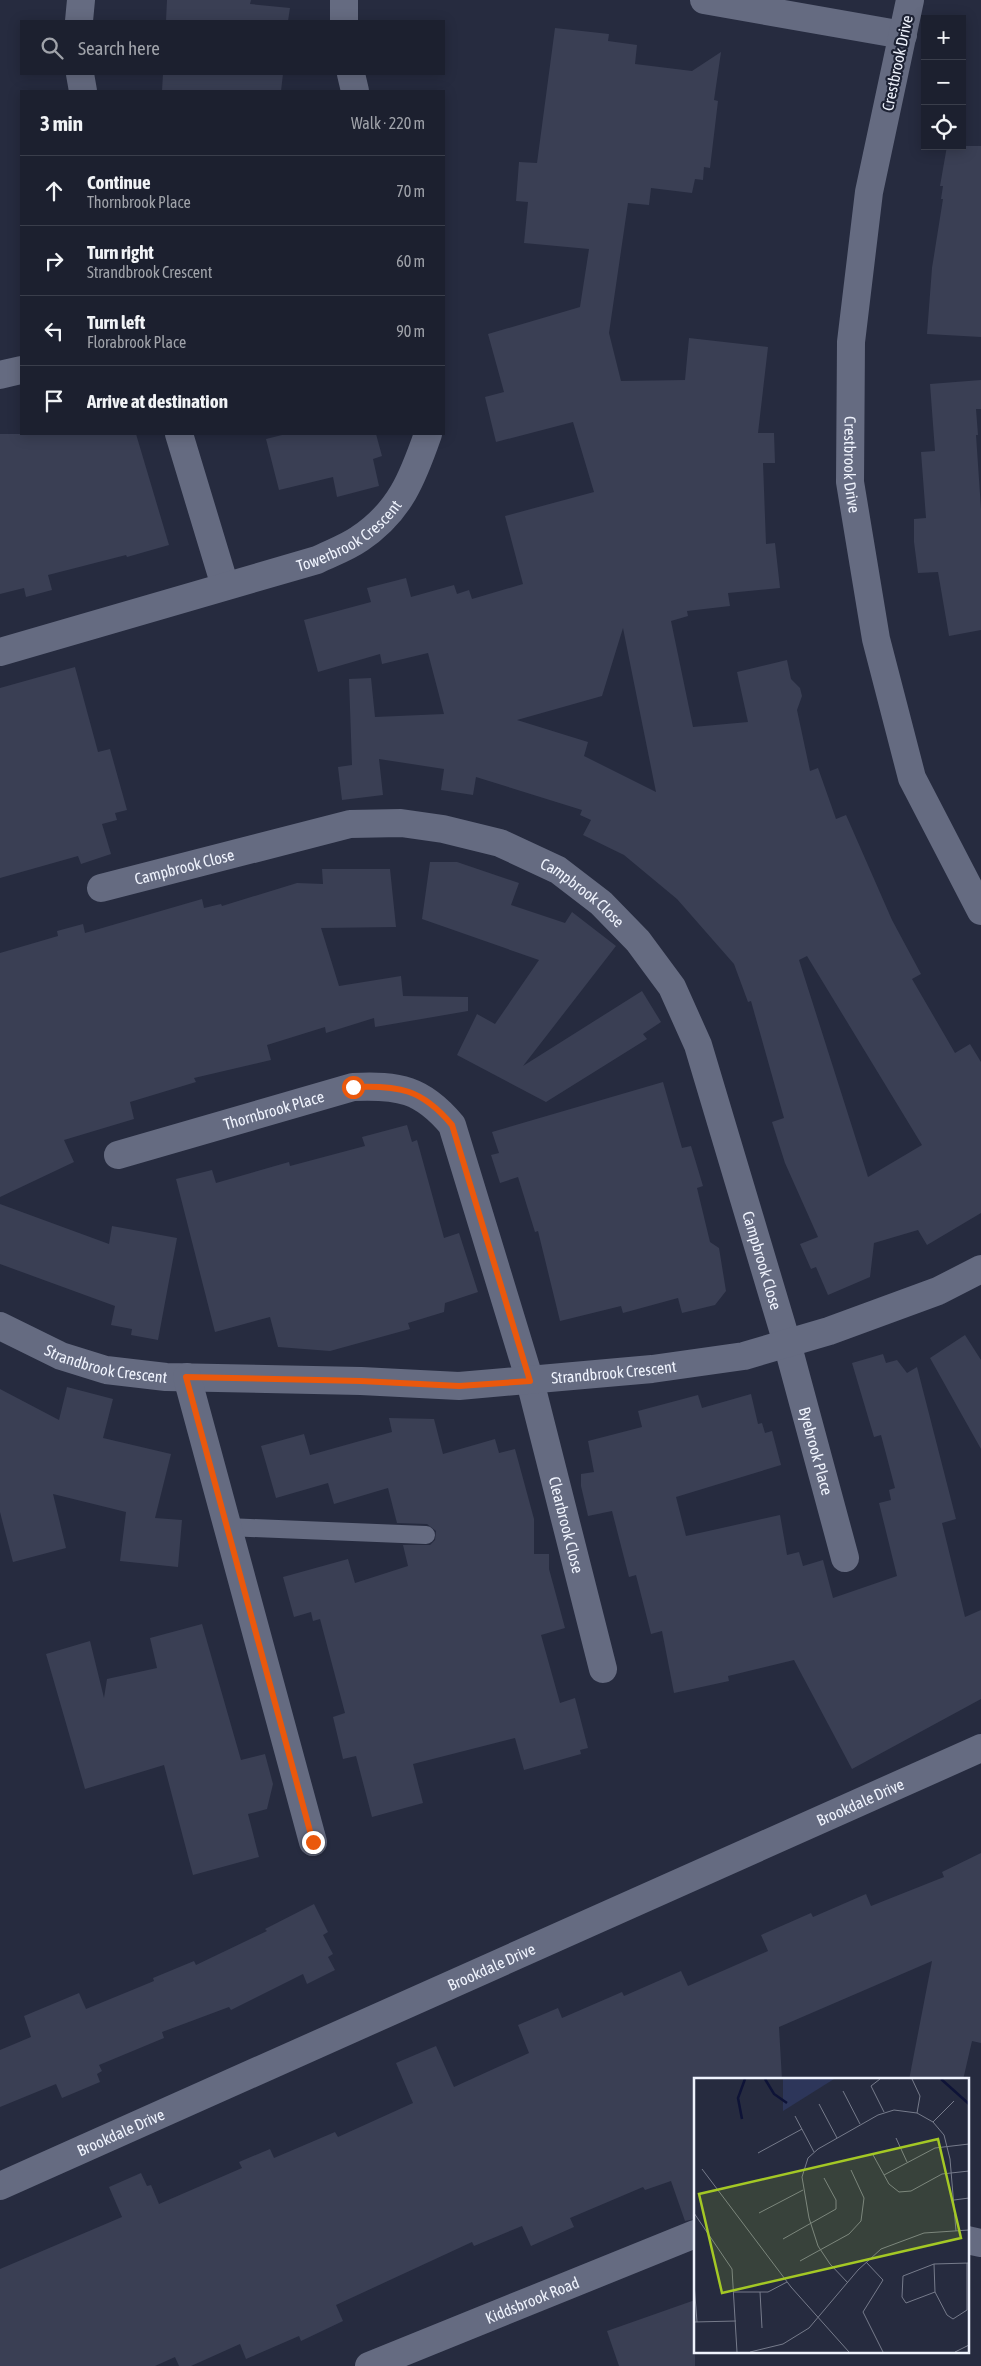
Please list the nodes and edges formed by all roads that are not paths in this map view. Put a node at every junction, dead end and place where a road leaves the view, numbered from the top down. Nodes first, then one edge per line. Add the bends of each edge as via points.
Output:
1 (81, 0) edge
2 (344, 0) edge
3 (704, 0) edge
4 (910, 0) edge
5 (79, 20) edge
6 (344, 20) edge
7 (903, 35) junction
8 (80, 75) edge
9 (351, 75) edge
10 (83, 90) edge
11 (355, 90) edge
12 (20, 370) edge
13 (0, 375) edge
14 (179, 435) edge
15 (428, 435) edge
16 (225, 586) junction
17 (0, 652) edge
18 (101, 888) dead end
19 (981, 910) edge
20 (118, 1154) dead end
21 (981, 1269) edge
22 (0, 1326) edge
23 (787, 1343) junction
24 (186, 1377) junction
25 (530, 1381) junction
26 (227, 1528) junction
27 (426, 1535) dead end
28 (846, 1558) dead end
29 (603, 1669) dead end
30 (981, 1748) edge
31 (313, 1842) dead end
32 (0, 2186) edge
33 (694, 2234) edge
34 (968, 2240) edge
35 (981, 2243) edge
36 (369, 2366) edge

1 - 5 street
2 - 6 street
3 - 7 street
4 - 7 street, Crestbrook Drive
7 - 19 street, Crestbrook Drive via 869,192 851,342 850,482 876,639 912,778
8 - 10 street
9 - 11 street
12 - 13 street
14 - 16 street
15 - 16 street, Towerbrook Crescent via 413,478 393,509 360,539 317,560
16 - 17 street, Towerbrook Crescent
18 - 23 street, Campbrook Close via 350,824 401,823 443,829 500,844 558,870 601,903 638,941 672,987 698,1045
20 - 25 street, Thornbrook Place via 353,1087 379,1086 416,1094 437,1107 452,1125
21 - 23 street, Strandbrook Crescent via 938,1291
22 - 24 street, Strandbrook Crescent via 61,1356 106,1370
23 - 25 street, Strandbrook Crescent via 744,1356
23 - 28 street, Byebrook Place
24 - 25 street, Strandbrook Crescent via 459,1386
24 - 26 street
25 - 29 street, Clearbrook Close
26 - 27 lane
26 - 31 street
30 - 32 street, Brookdale Drive
33 - 36 street, Kiddsbrook Road
34 - 35 street

